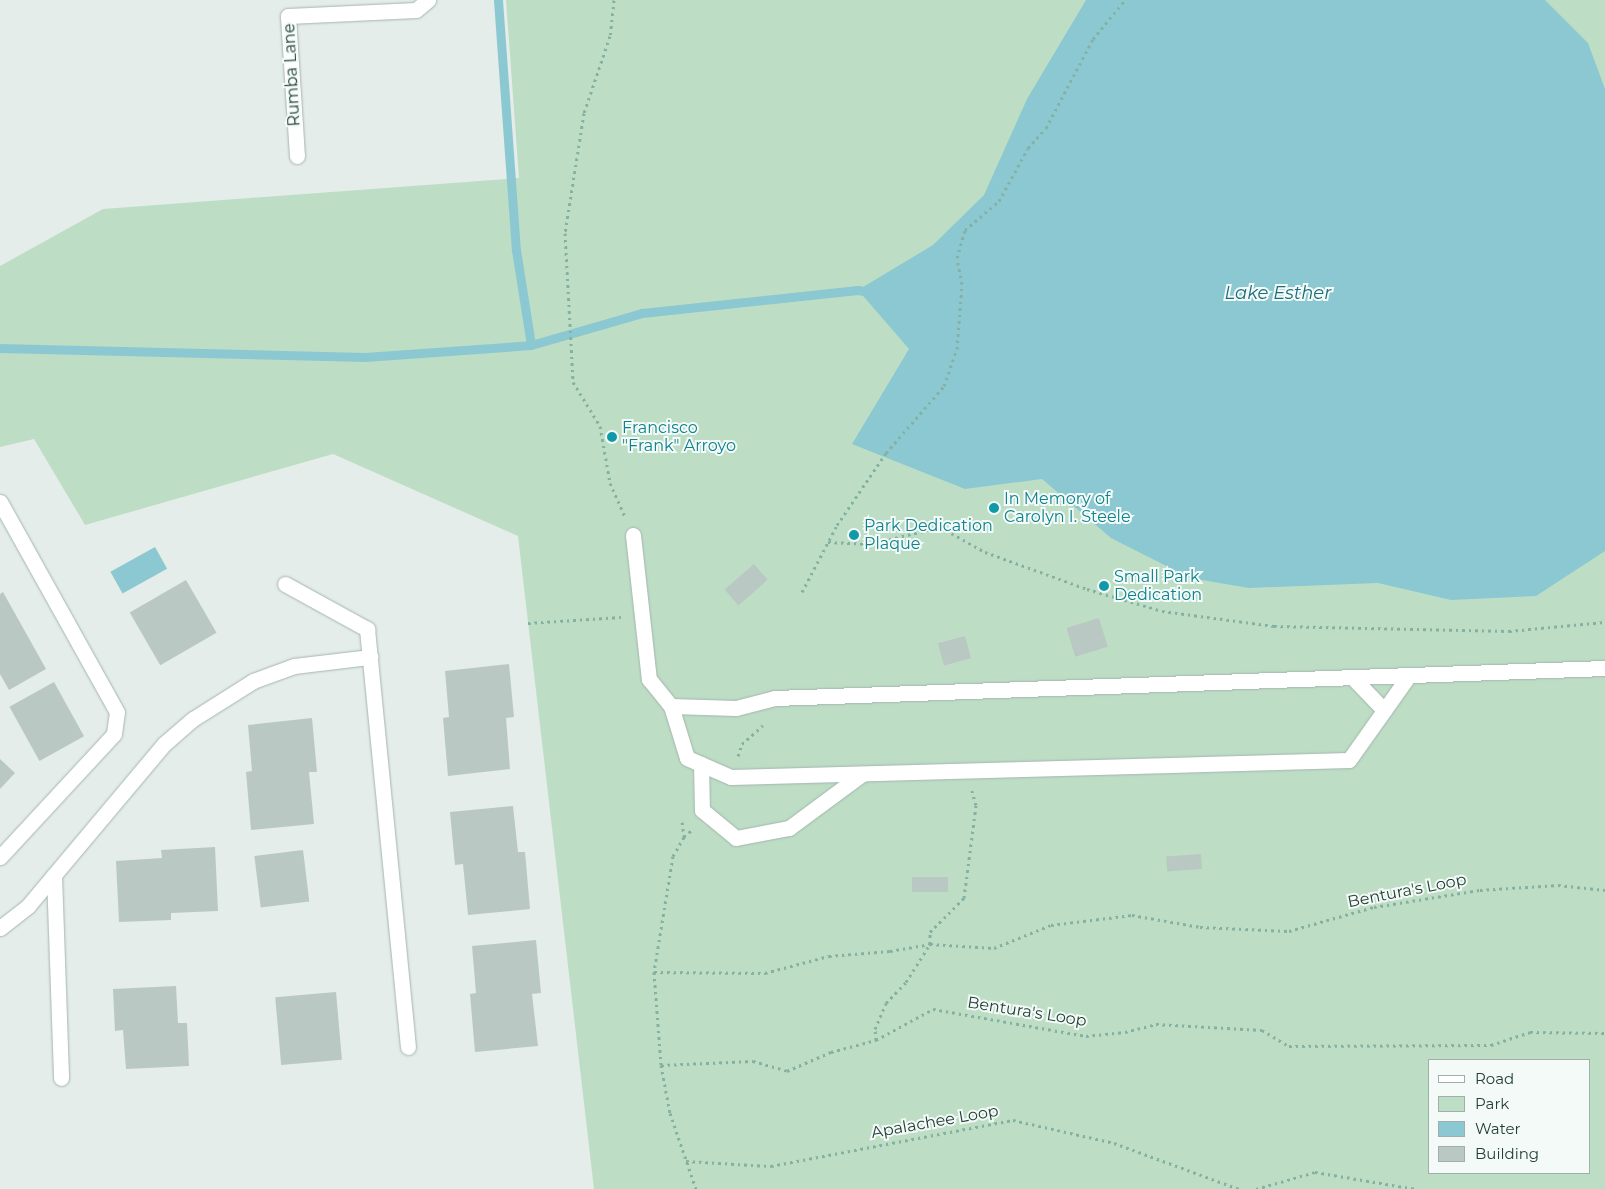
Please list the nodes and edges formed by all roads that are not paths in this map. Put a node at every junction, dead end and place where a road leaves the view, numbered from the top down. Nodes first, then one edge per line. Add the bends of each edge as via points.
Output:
1 (428, 0) edge
2 (297, 156) dead end
3 (0, 502) edge
4 (633, 535) road end
5 (285, 584) dead end
6 (370, 657) junction
7 (1605, 668) edge
8 (1407, 678) junction
9 (1355, 680) junction
10 (671, 706) junction
11 (1384, 710) junction
12 (701, 764) junction
13 (862, 774) junction
14 (0, 858) edge
15 (54, 875) junction
16 (0, 928) edge
17 (408, 1047) dead end
18 (61, 1078) dead end

1 - 2 lane, Rumba Lane via 416,10 288,16
3 - 14 lane via 117,712 114,734
4 - 10 lane via 648,679
5 - 6 lane via 368,629
6 - 15 lane via 294,666 253,681 193,718 164,744
6 - 17 lane
7 - 8 lane
8 - 9 lane
8 - 11 lane
9 - 10 lane via 775,698 736,708
9 - 11 lane
10 - 12 lane via 687,758
11 - 13 lane via 1349,760
12 - 13 lane via 731,777
12 - 13 lane via 702,810 736,838 789,828
15 - 16 lane via 28,906
15 - 18 lane

